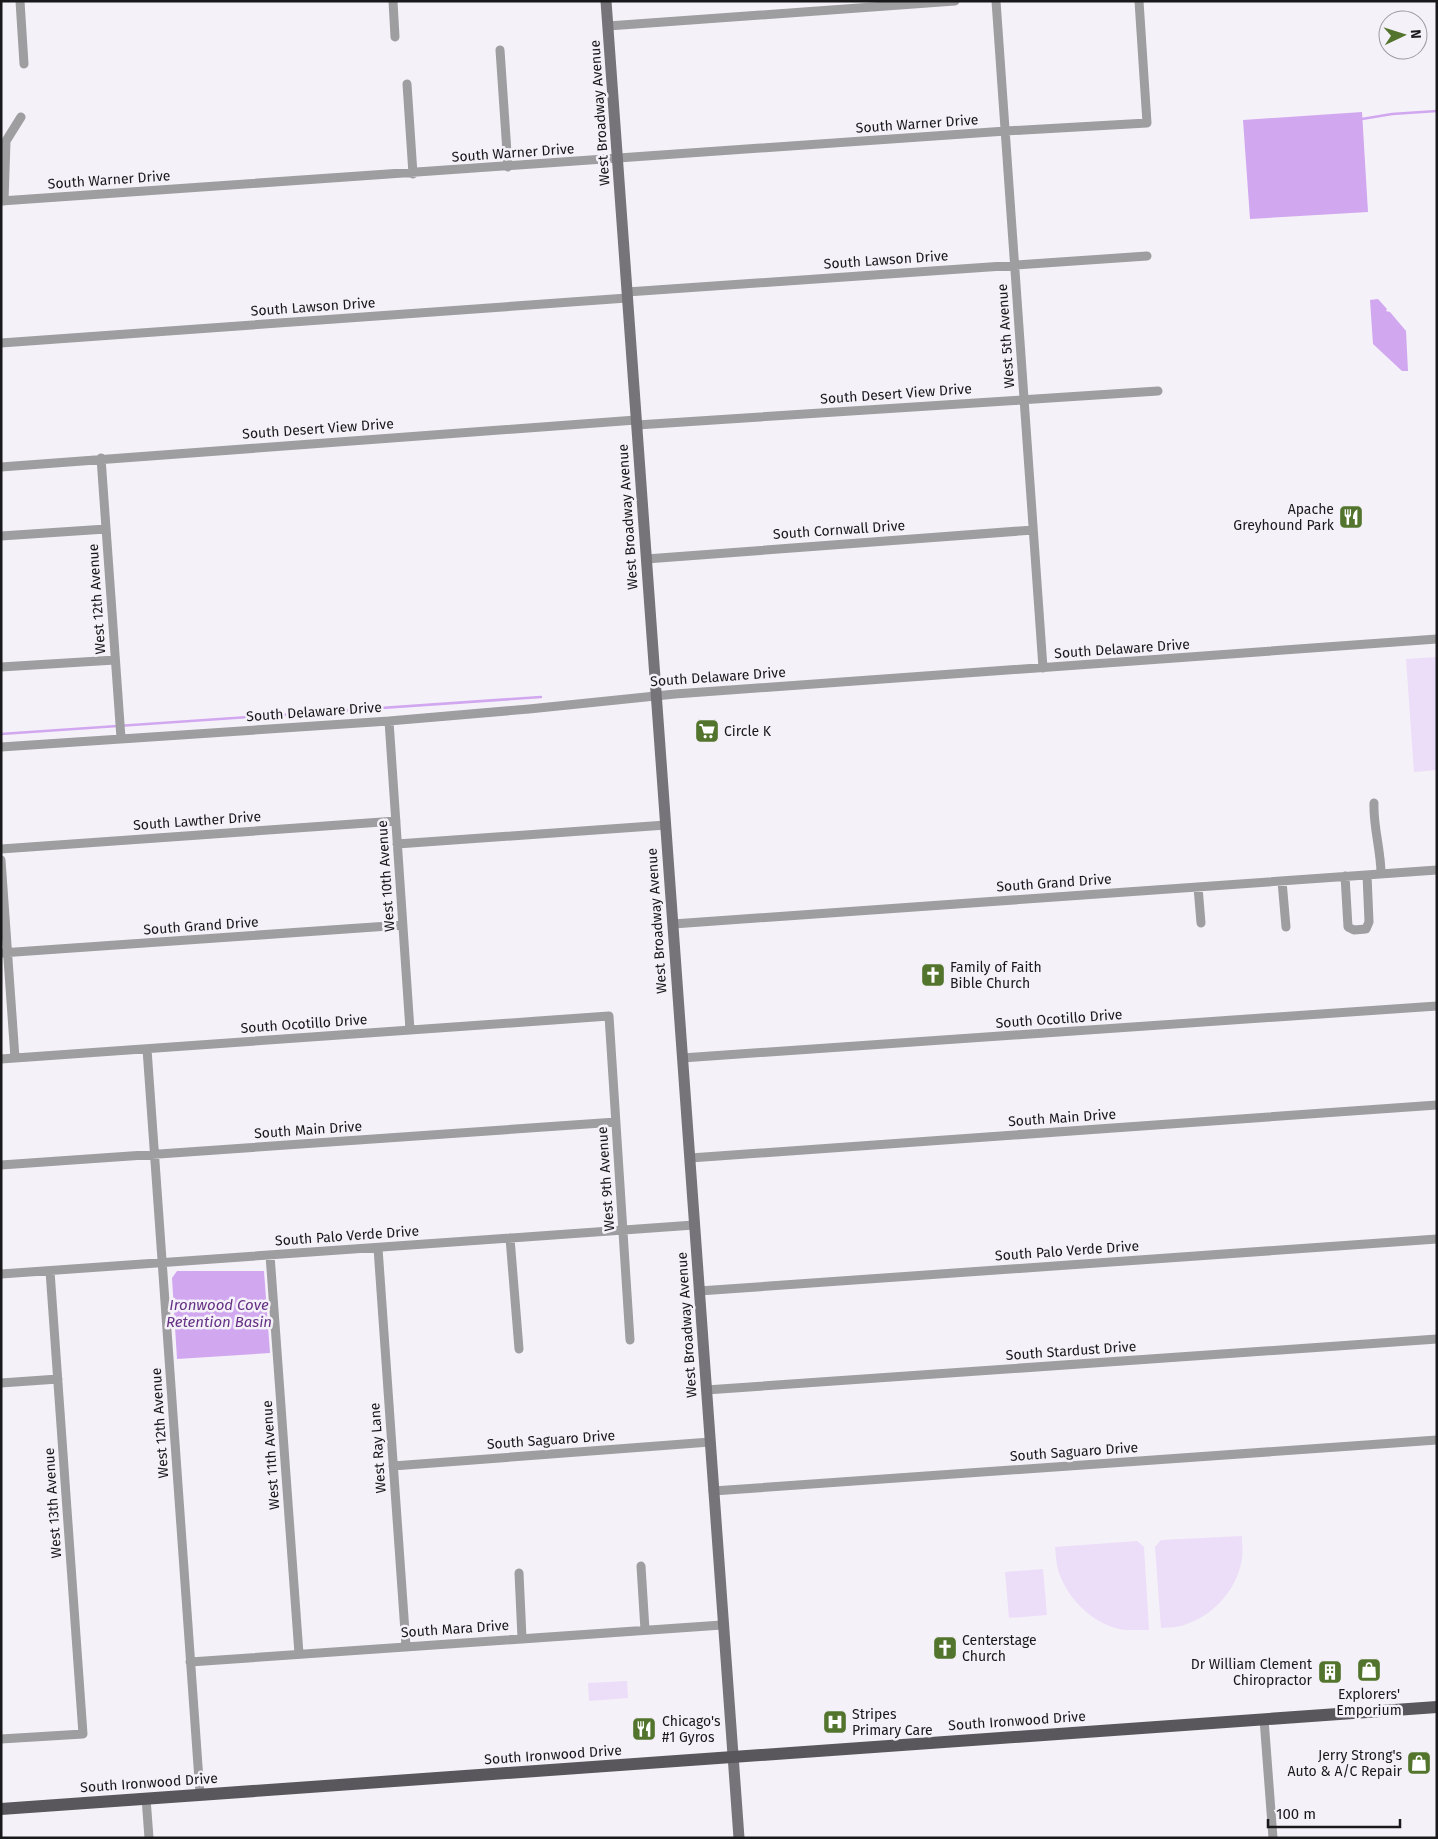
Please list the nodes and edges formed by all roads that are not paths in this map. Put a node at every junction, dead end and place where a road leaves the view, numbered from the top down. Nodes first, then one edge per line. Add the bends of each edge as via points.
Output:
1 (20, 1) edge
2 (392, 1) edge
3 (606, 1) edge
4 (955, 1) edge
5 (996, 1) edge
6 (1139, 1) edge
7 (608, 26) junction
8 (394, 37) dead end
9 (500, 50) dead end
10 (24, 64) dead end
11 (406, 84) dead end
12 (21, 117) dead end
13 (1006, 132) junction
14 (618, 159) junction
15 (508, 167) junction
16 (413, 174) junction
17 (3, 201) edge
18 (1147, 256) dead end
19 (1015, 265) junction
20 (627, 295) junction
21 (1, 343) edge
22 (1158, 391) dead end
23 (1024, 399) junction
24 (636, 422) junction
25 (102, 458) junction
26 (1, 467) edge
27 (106, 529) junction
28 (1033, 530) junction
29 (1, 536) edge
30 (646, 558) junction
31 (1437, 639) edge
32 (115, 660) junction
33 (1, 668) edge
34 (1043, 668) junction
35 (656, 695) junction
36 (389, 721) junction
37 (120, 730) junction
38 (1, 748) edge
39 (1374, 803) dead end
40 (396, 821) junction
41 (666, 825) junction
42 (397, 844) junction
43 (1, 850) edge
44 (1, 860) edge
45 (1437, 870) edge
46 (1382, 874) junction
47 (1367, 875) junction
48 (1345, 876) junction
49 (1282, 881) junction
50 (1198, 887) junction
51 (1201, 923) dead end
52 (673, 924) junction
53 (403, 925) junction
54 (1286, 927) dead end
55 (4, 953) edge
56 (1437, 1006) edge
57 (609, 1016) joint
58 (410, 1030) junction
59 (147, 1049) junction
60 (15, 1058) junction
61 (682, 1058) junction
62 (1, 1059) edge
63 (1437, 1106) edge
64 (616, 1122) junction
65 (154, 1155) junction
66 (690, 1158) junction
67 (1, 1165) edge
68 (694, 1225) junction
69 (623, 1230) junction
70 (510, 1238) junction
71 (1437, 1239) edge
72 (378, 1248) junction
73 (270, 1255) junction
74 (162, 1263) junction
75 (50, 1271) junction
76 (1, 1274) edge
77 (699, 1291) junction
78 (1437, 1339) edge
79 (630, 1340) dead end
80 (519, 1349) dead end
81 (58, 1379) junction
82 (1, 1383) edge
83 (706, 1390) junction
84 (1437, 1440) edge
85 (710, 1442) junction
86 (393, 1466) junction
87 (713, 1491) junction
88 (641, 1566) dead end
89 (519, 1573) dead end
90 (722, 1625) junction
91 (645, 1630) junction
92 (522, 1638) junction
93 (406, 1646) junction
94 (299, 1654) junction
95 (190, 1662) junction
96 (1437, 1706) edge
97 (1264, 1719) junction
98 (1, 1739) edge
99 (733, 1757) junction
100 (200, 1794) junction
101 (146, 1798) junction
102 (1, 1808) edge
103 (148, 1838) edge
104 (738, 1838) edge
105 (1273, 1838) edge

1 - 10 street
2 - 8 street
3 - 7 main road, West Broadway Avenue
4 - 7 street
5 - 13 street, West 5th Avenue
6 - 13 street, South Warner Drive via 1147,123
7 - 14 main road, West Broadway Avenue
9 - 15 street
11 - 16 street
12 - 17 street via 6,141
13 - 14 street, South Warner Drive
13 - 19 street, West 5th Avenue
14 - 15 street, South Warner Drive
14 - 20 main road, West Broadway Avenue
15 - 16 street, South Warner Drive
16 - 17 street, South Warner Drive
18 - 19 street, South Lawson Drive
19 - 20 street, South Lawson Drive
19 - 23 street, West 5th Avenue
20 - 21 street, South Lawson Drive
20 - 24 main road, West Broadway Avenue
22 - 23 street, South Desert View Drive
23 - 24 street, South Desert View Drive
23 - 28 street, West 5th Avenue
24 - 25 street, South Desert View Drive
24 - 30 main road, West Broadway Avenue
25 - 26 street, South Desert View Drive
25 - 27 street, West 12th Avenue
27 - 29 street
27 - 32 street, West 12th Avenue
28 - 30 street, South Cornwall Drive
28 - 34 street, West 5th Avenue
30 - 35 main road, West Broadway Avenue
31 - 34 street, South Delaware Drive
32 - 33 street
32 - 37 street, West 12th Avenue
34 - 35 street, South Delaware Drive
35 - 36 street, South Delaware Drive
35 - 41 main road, West Broadway Avenue
36 - 37 street, South Delaware Drive
36 - 40 street, West 10th Avenue
37 - 38 street, South Delaware Drive
39 - 46 street
40 - 42 street, West 10th Avenue
40 - 43 street, South Lawther Drive
41 - 42 street
41 - 52 main road, West Broadway Avenue
42 - 53 street, West 10th Avenue
44 - 55 street
45 - 46 street, South Grand Drive
46 - 47 street, South Grand Drive
47 - 48 street, South Grand Drive
47 - 48 street via 1369,922 1366,928 1354,930 1348,927
48 - 49 street, South Grand Drive
49 - 50 street, South Grand Drive
49 - 54 street
50 - 51 street
50 - 52 street, South Grand Drive
52 - 61 main road, West Broadway Avenue
53 - 55 street, South Grand Drive
53 - 58 street, West 10th Avenue
55 - 60 street
56 - 61 street, South Ocotillo Drive
57 - 58 street, South Ocotillo Drive
57 - 64 street, West 9th Avenue
58 - 59 street, South Ocotillo Drive
59 - 60 street, South Ocotillo Drive
59 - 65 street, West 12th Avenue
60 - 62 street, South Ocotillo Drive
61 - 66 main road, West Broadway Avenue
63 - 66 street, South Main Drive
64 - 65 street, South Main Drive
64 - 69 street, West 9th Avenue
65 - 67 street, South Main Drive
65 - 74 street, West 12th Avenue
66 - 68 main road, West Broadway Avenue
68 - 69 street, South Palo Verde Drive
68 - 77 main road, West Broadway Avenue
69 - 70 street, South Palo Verde Drive
69 - 79 street, West 9th Avenue
70 - 72 street, South Palo Verde Drive
70 - 80 street
71 - 77 street, South Palo Verde Drive
72 - 73 street, South Palo Verde Drive
72 - 86 street, West Ray Lane
73 - 74 street, South Palo Verde Drive
73 - 94 street, West 11th Avenue
74 - 75 street, South Palo Verde Drive
74 - 95 street, West 12th Avenue
75 - 76 street, South Palo Verde Drive
75 - 81 street, West 13th Avenue
77 - 83 main road, West Broadway Avenue
78 - 83 street, South Stardust Drive
81 - 82 street
81 - 98 street, West 13th Avenue via 83,1734
83 - 85 main road, West Broadway Avenue
84 - 87 street, South Saguaro Drive
85 - 86 street, South Saguaro Drive
85 - 87 main road, West Broadway Avenue
86 - 93 street, West Ray Lane
87 - 90 main road, West Broadway Avenue
88 - 91 street
89 - 92 street
90 - 91 street, South Mara Drive
90 - 99 main road, West Broadway Avenue
91 - 92 street, South Mara Drive
92 - 93 street, South Mara Drive
93 - 94 street, South Mara Drive
94 - 95 street, South Mara Drive
95 - 100 street, West 12th Avenue
96 - 97 main road, South Ironwood Drive
97 - 99 main road, South Ironwood Drive
97 - 105 street
99 - 100 main road, South Ironwood Drive
99 - 104 main road, West Broadway Avenue
100 - 101 main road, South Ironwood Drive
101 - 102 main road, South Ironwood Drive
101 - 103 street

